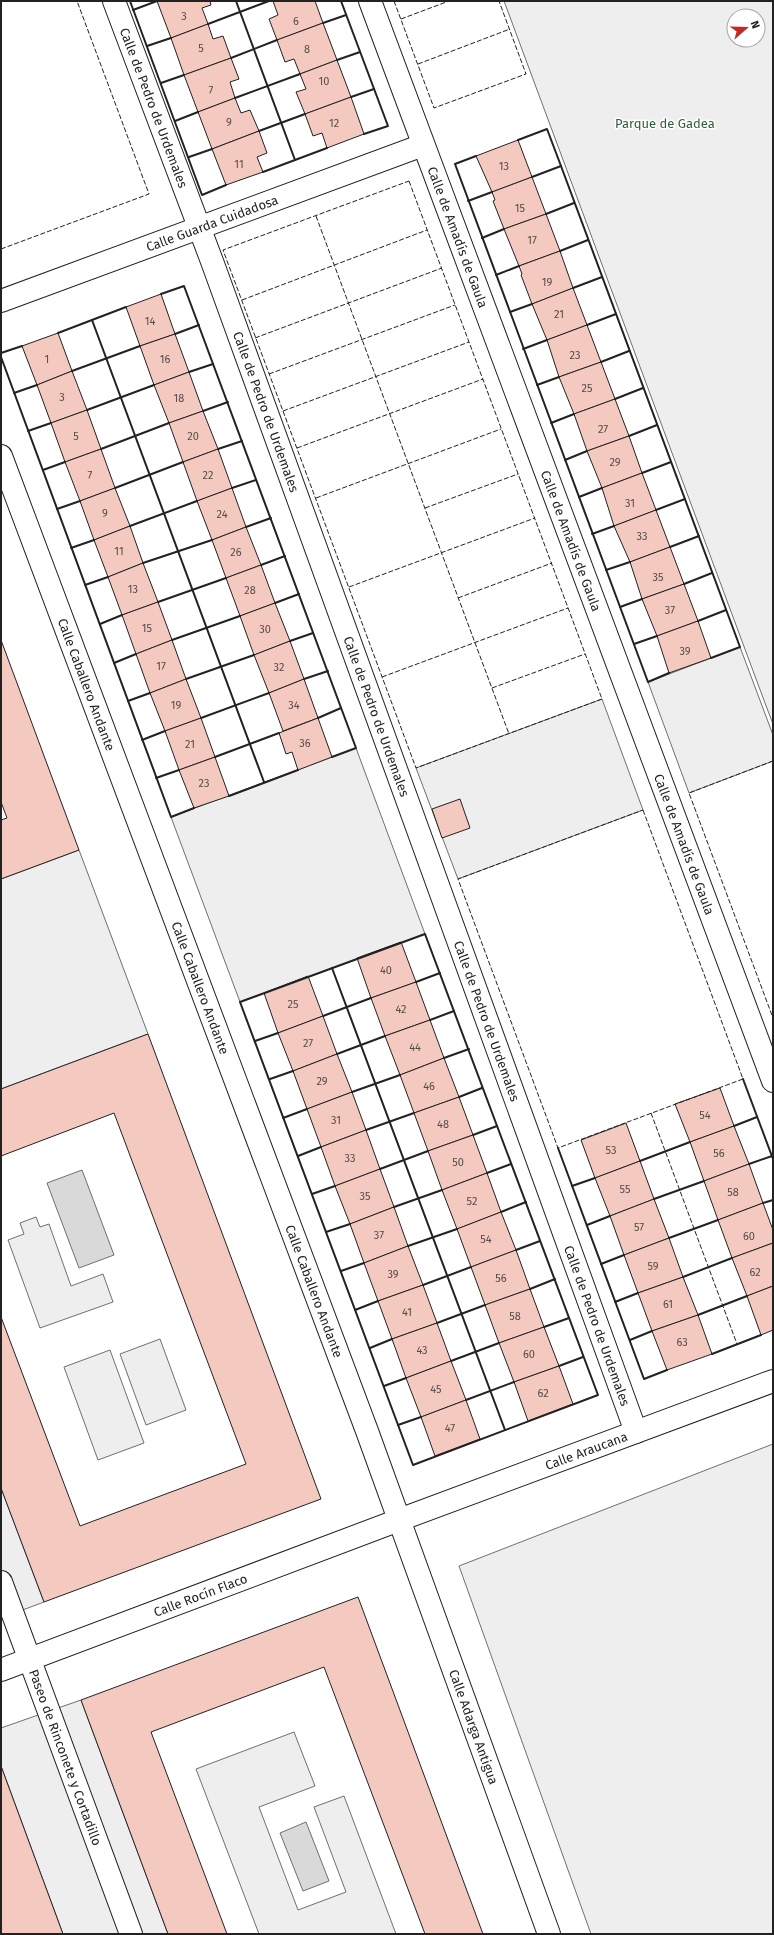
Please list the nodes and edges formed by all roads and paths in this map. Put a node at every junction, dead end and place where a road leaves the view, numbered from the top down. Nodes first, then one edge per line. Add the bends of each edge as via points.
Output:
1 (114, 1) edge
2 (370, 1) edge
3 (423, 145) junction
4 (198, 228) junction
5 (1, 301) edge
6 (1, 456) edge
7 (773, 1081) edge
8 (773, 1381) edge
9 (636, 1432) junction
10 (399, 1520) junction
11 (1, 1582) edge
12 (29, 1659) junction
13 (1, 1670) edge
14 (132, 1934) edge
15 (549, 1934) edge

1 - 4 street, Calle de Pedro de Urdemales
2 - 3 street, Calle de Amadís de Gaula
3 - 4 street, Calle Guarda Cuidadosa
3 - 7 street, Calle de Amadís de Gaula
4 - 5 street, Calle Guarda Cuidadosa
4 - 9 street, Calle de Pedro de Urdemales
6 - 10 street, Calle Caballero Andante
8 - 9 street, Calle Araucana
9 - 10 street, Calle Araucana
10 - 12 street, Calle Rocín Flaco
10 - 15 street, Calle Adarga Antigua
11 - 12 street, Paseo de Rinconete y Cortadillo
12 - 13 street, Calle Rocín Flaco
12 - 14 street, Paseo de Rinconete y Cortadillo

